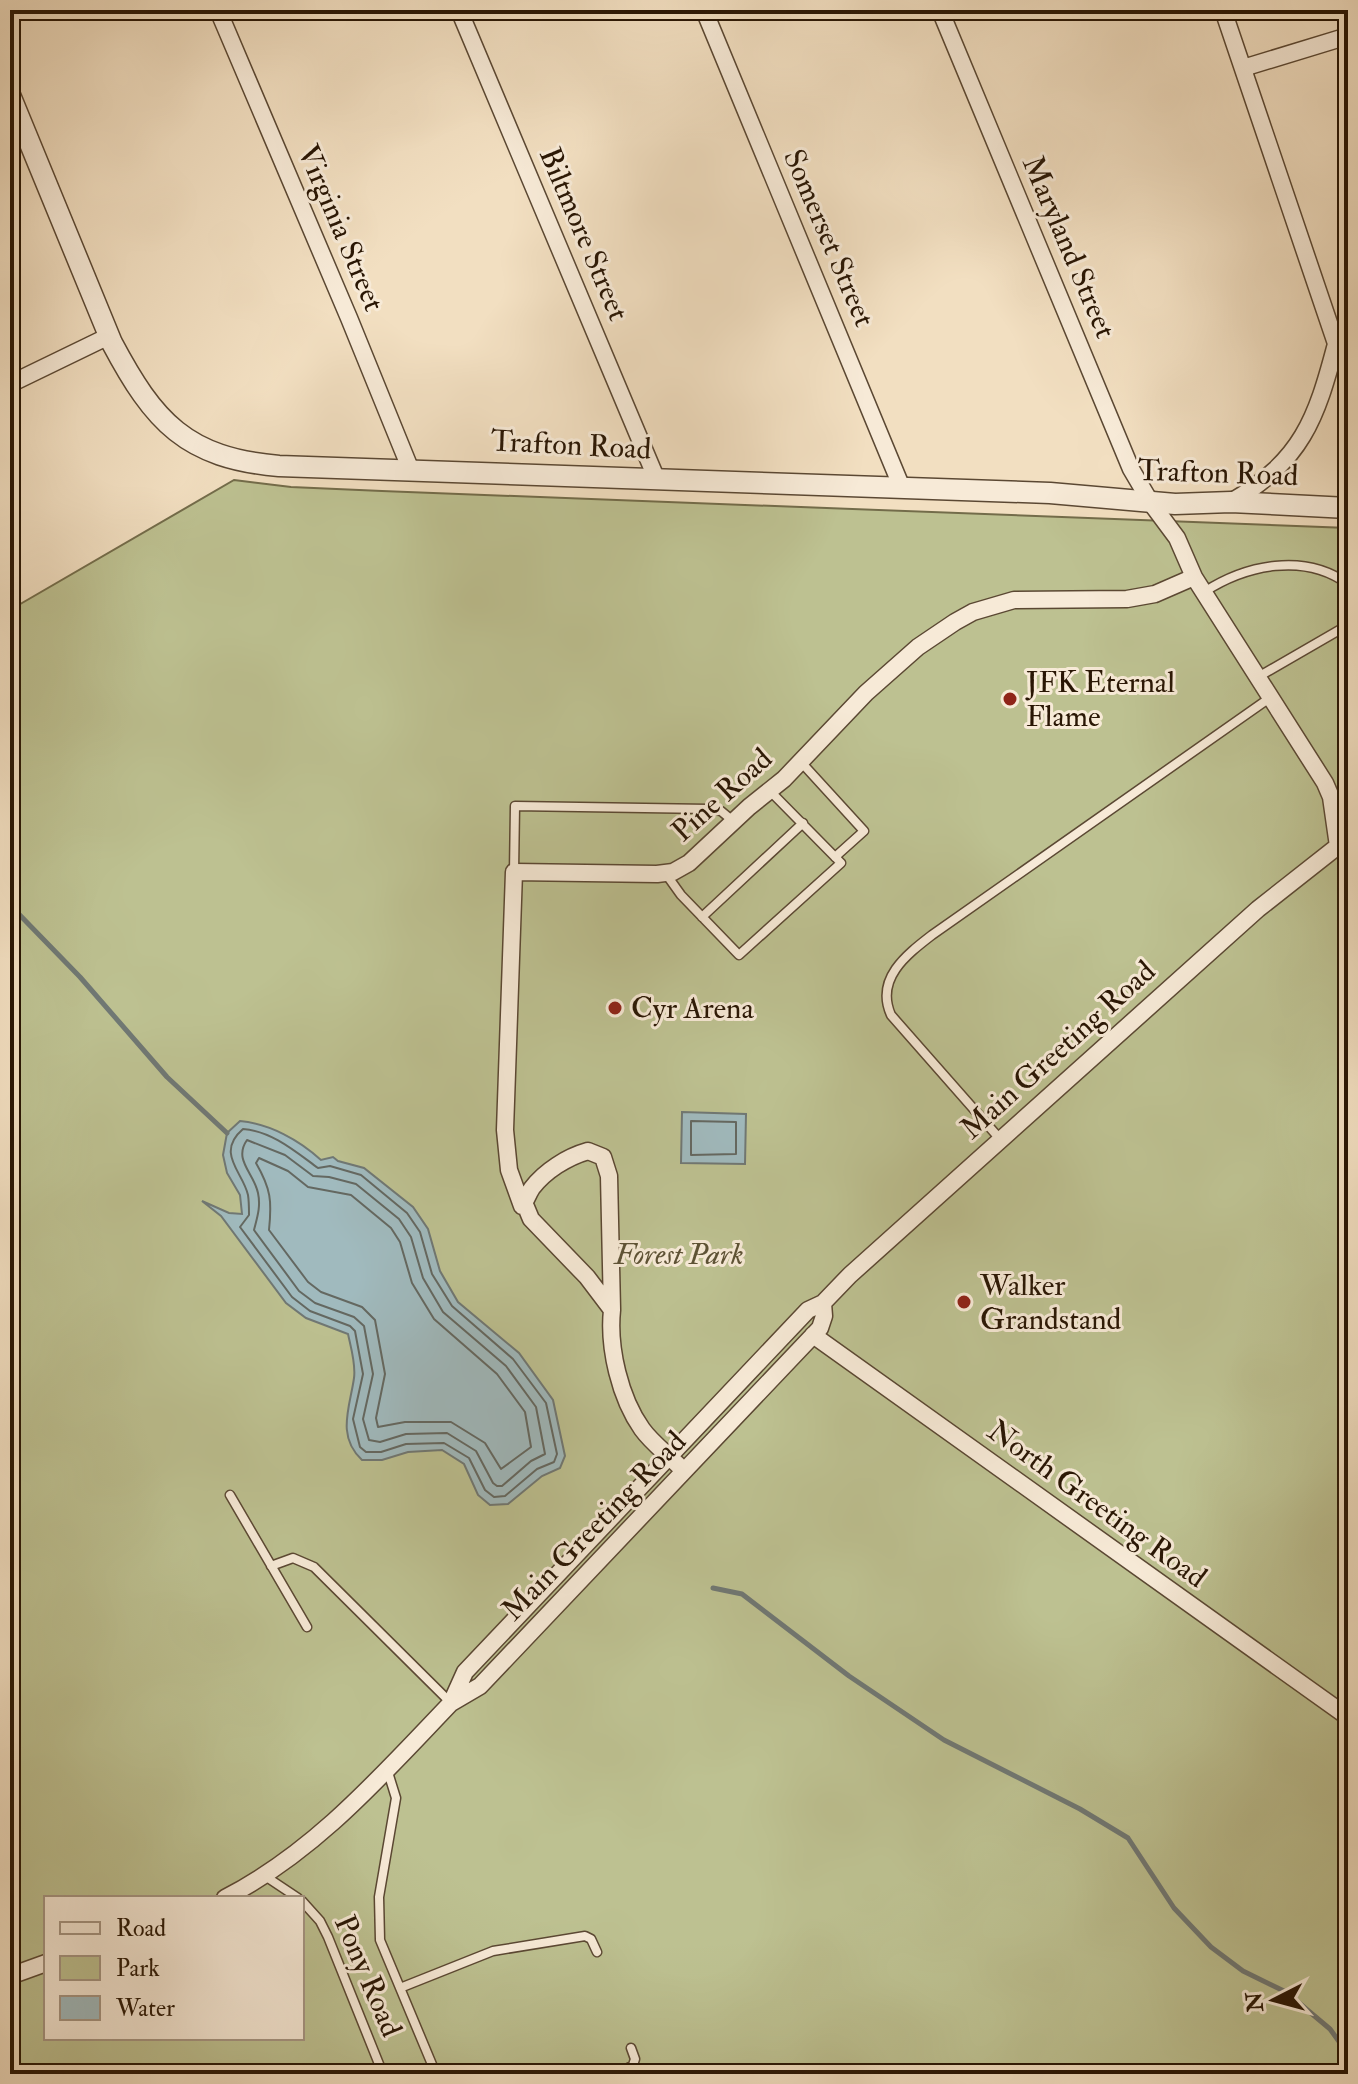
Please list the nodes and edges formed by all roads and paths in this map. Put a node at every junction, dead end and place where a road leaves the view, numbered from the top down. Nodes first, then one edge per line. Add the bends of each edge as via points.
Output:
1 (218, 10) edge
2 (459, 10) edge
3 (704, 10) edge
4 (940, 10) edge
5 (1223, 10) edge
6 (1348, 36) edge
7 (1243, 68) junction
8 (10, 95) edge
9 (109, 336) junction
10 (1336, 344) junction
11 (1348, 379) edge
12 (10, 384) edge
13 (410, 468) junction
14 (657, 480) junction
15 (902, 488) junction
16 (1231, 502) junction
17 (1151, 503) junction
18 (1348, 508) edge
19 (1194, 577) junction
20 (1348, 584) edge
21 (1203, 592) junction
22 (1348, 625) edge
23 (1258, 677) junction
24 (1271, 697) junction
25 (800, 761) junction
26 (771, 792) junction
27 (733, 821) junction
28 (803, 823) junction
29 (1343, 850) edge
30 (835, 857) junction
31 (514, 872) junction
32 (665, 874) junction
33 (702, 917) junction
34 (1000, 1139) junction
35 (522, 1206) junction
36 (823, 1303) junction
37 (612, 1310) junction
38 (813, 1335) junction
39 (670, 1458) junction
40 (685, 1471) junction
41 (230, 1495) dead end
42 (271, 1566) junction
43 (307, 1627) dead end
44 (451, 1703) junction
45 (1348, 1717) edge
46 (387, 1768) junction
47 (265, 1876) junction
48 (229, 1896) edge
49 (294, 1896) edge
50 (304, 1904) edge
51 (597, 1952) dead end
52 (44, 1964) edge
53 (10, 1976) edge
54 (400, 1988) junction
55 (631, 2048) dead end
56 (383, 2074) edge
57 (436, 2074) edge
58 (619, 2074) edge

1 - 13 street, Virginia Street
2 - 14 street, Biltmore Street
3 - 15 street, Somerset Street
4 - 17 street, Maryland Street via 1131,469
5 - 7 street
6 - 7 street
7 - 10 street
8 - 9 street, Trafton Road
9 - 12 street
9 - 13 street, Trafton Road via 155,412 213,454 268,465
10 - 11 street
10 - 16 street via 1320,401 1297,447 1267,479
13 - 14 street, Trafton Road
14 - 15 street, Trafton Road
15 - 17 street, Trafton Road
16 - 17 street, Trafton Road
16 - 18 street, Trafton Road
17 - 19 street, Maryland Street via 1177,538
19 - 21 street, Maryland Street
19 - 25 street, Pine Road via 1155,594 1099,601 1014,600 973,612 918,647
20 - 21 lane via 1317,568 1266,567 1235,574
21 - 23 street, Maryland Street
22 - 23 lane
23 - 24 street, Maryland Street
24 - 29 street, Maryland Street via 1329,790
24 - 34 lane via 932,935 890,976 886,993 891,1015
25 - 26 street, Pine Road
25 - 30 lane via 864,831
26 - 27 street, Pine Road
26 - 28 lane
27 - 31 lane via 709,809 515,806
27 - 32 street, Pine Road via 689,863
28 - 30 lane
28 - 33 lane
29 - 34 street, Main Greeting Road via 1258,909
30 - 33 lane via 841,863 739,955
31 - 32 street, Pine Road
31 - 35 street via 506,1141 509,1170
32 - 33 lane
34 - 36 street, Main Greeting Road
35 - 37 street
35 - 37 street via 540,1180 569,1158 588,1151 603,1157 611,1187
36 - 38 street, Main Greeting Road via 823,1322
36 - 39 street, Main Greeting Road via 804,1314
37 - 39 street via 612,1342 629,1405 643,1431
38 - 40 street, Main Greeting Road
38 - 45 street, North Greeting Road
39 - 40 street
39 - 44 street, Main Greeting Road via 465,1672
40 - 44 street, Main Greeting Road via 480,1686
41 - 42 lane
42 - 43 lane
42 - 44 lane via 293,1558 314,1567
44 - 46 street, Main Greeting Road
46 - 47 street, Main Greeting Road via 314,1840
46 - 54 lane, Pony Road via 396,1798 379,1897 379,1928
47 - 48 street, Main Greeting Road
47 - 49 lane, Pony Road
50 - 56 lane, Pony Road via 328,1937
51 - 54 lane via 591,1939 577,1935 507,1947
52 - 53 street
54 - 57 lane, Pony Road
55 - 58 lane via 633,2065

